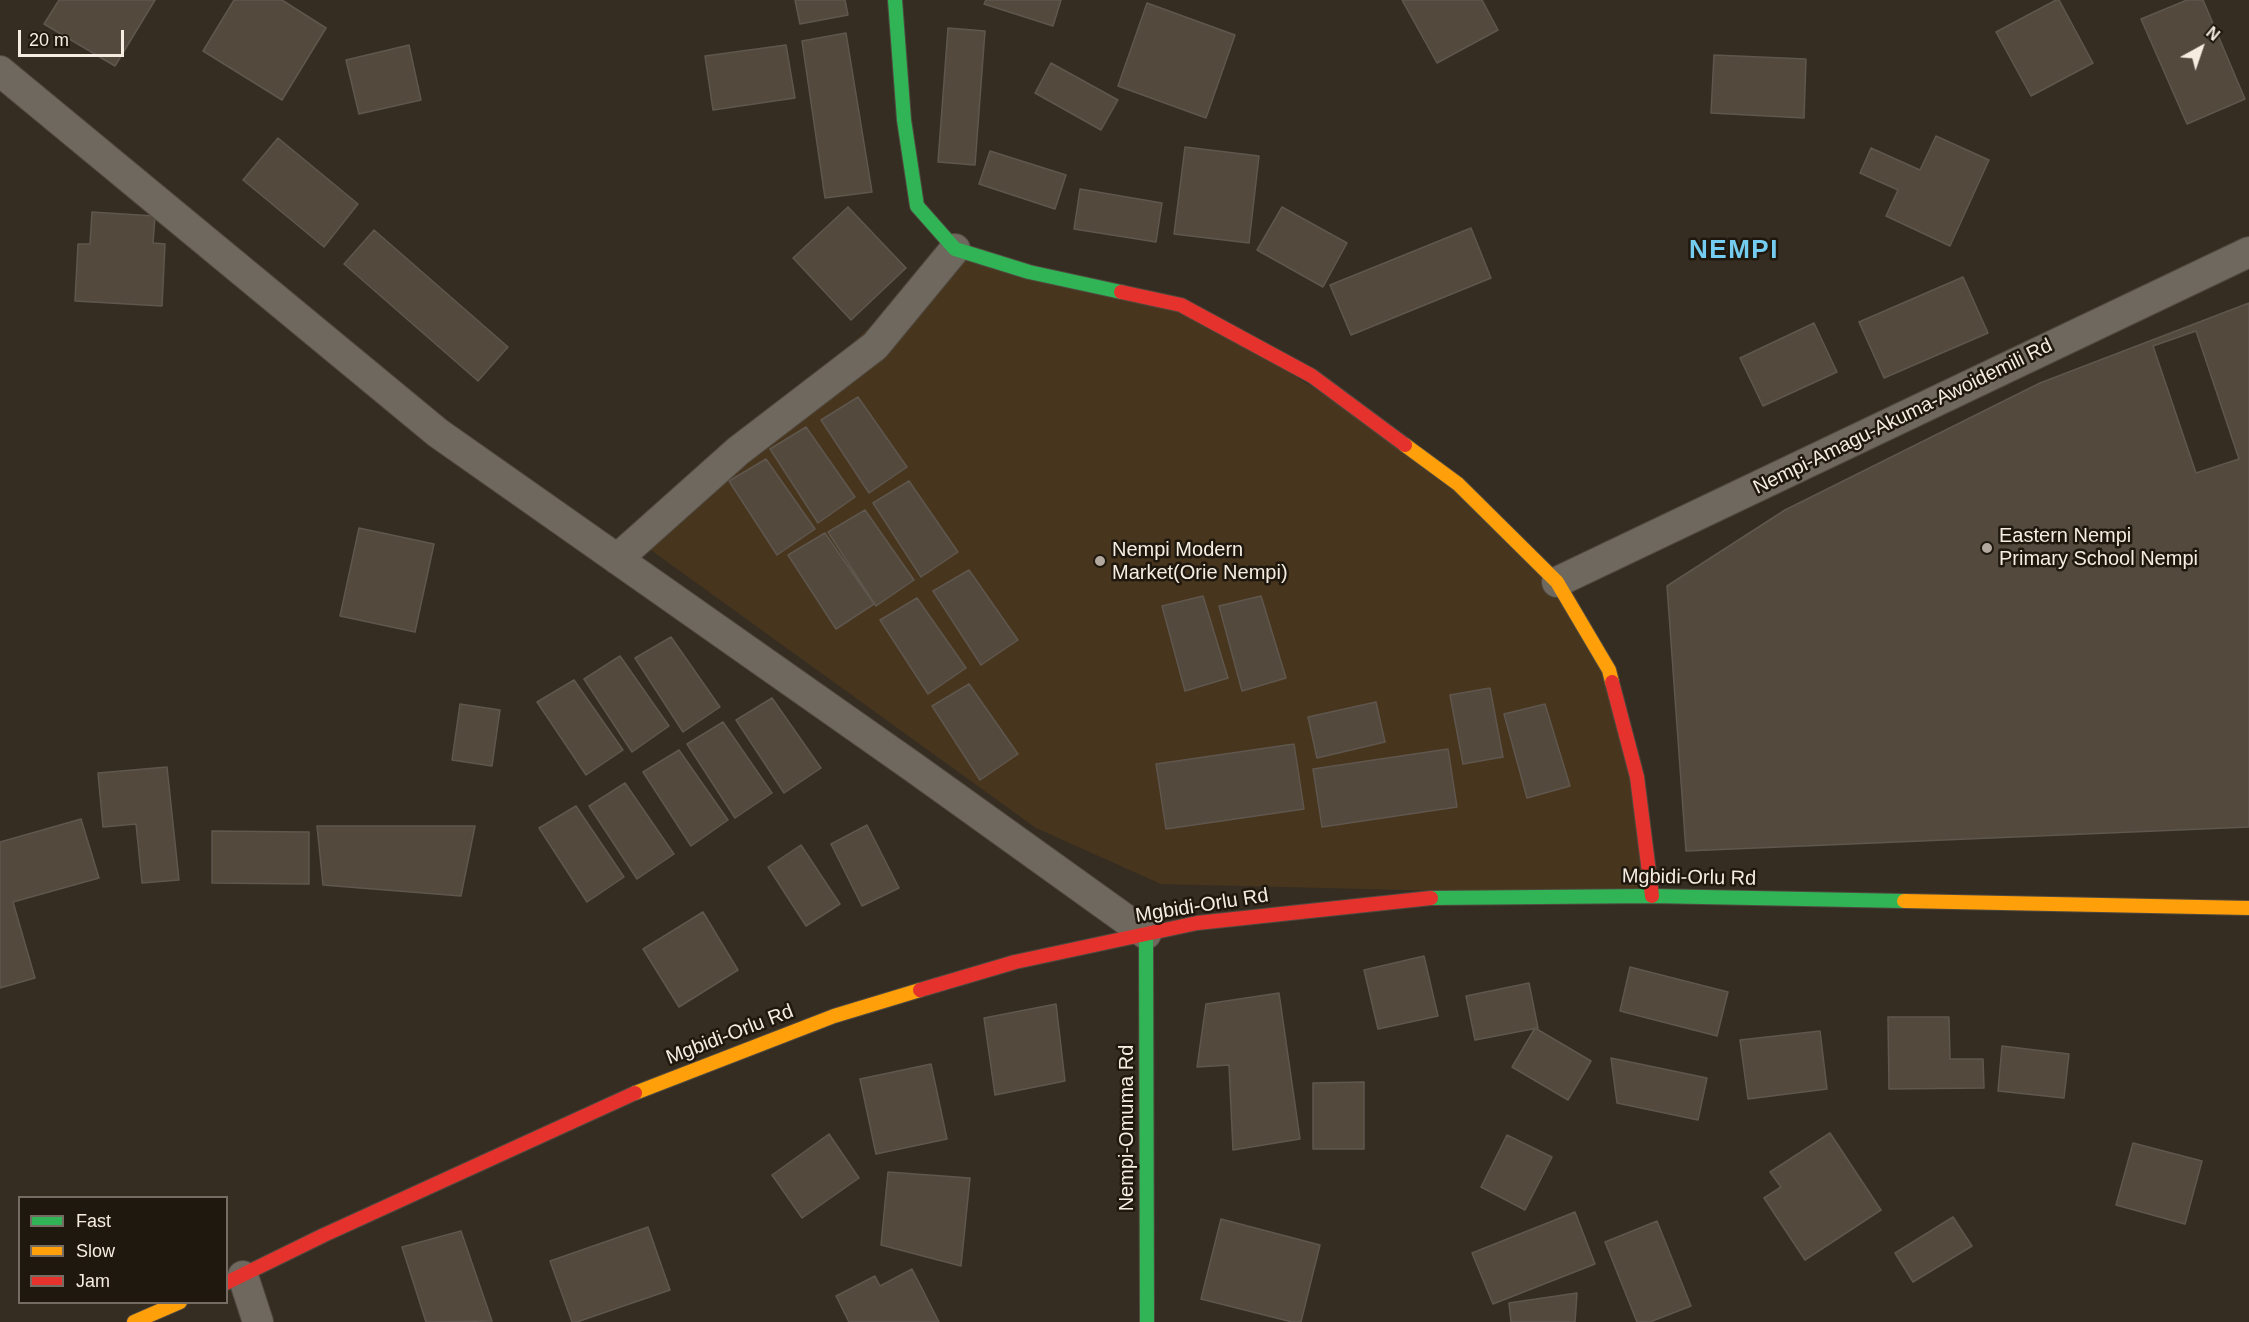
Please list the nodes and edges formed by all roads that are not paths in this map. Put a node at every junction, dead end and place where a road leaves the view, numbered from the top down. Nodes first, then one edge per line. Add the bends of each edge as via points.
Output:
1 (895, 0) edge
2 (0, 71) edge
3 (956, 249) junction
4 (2249, 252) edge
5 (617, 559) junction
6 (1557, 582) junction
7 (1652, 896) junction
8 (2249, 908) edge
9 (1146, 934) junction
10 (235, 1279) edge
11 (175, 1304) edge
12 (134, 1322) edge
13 (258, 1322) edge
14 (1147, 1322) edge

1 - 3 main road via 904,120 917,206
2 - 5 street via 438,433
3 - 5 street via 875,346 738,451
3 - 6 main road via 1029,272 1181,305 1312,376 1458,484
4 - 6 street, Nempi-Amagu-Akuma-Awoidemili Rd
5 - 9 street
6 - 7 main road via 1609,670 1637,777
7 - 8 main road, Mgbidi-Orlu Rd
7 - 9 main road, Mgbidi-Orlu Rd via 1422,898 1197,923
9 - 10 main road, Mgbidi-Orlu Rd via 1015,962 834,1016 622,1098
9 - 14 main road, Nempi-Omuma Rd
10 - 13 street
11 - 12 main road

